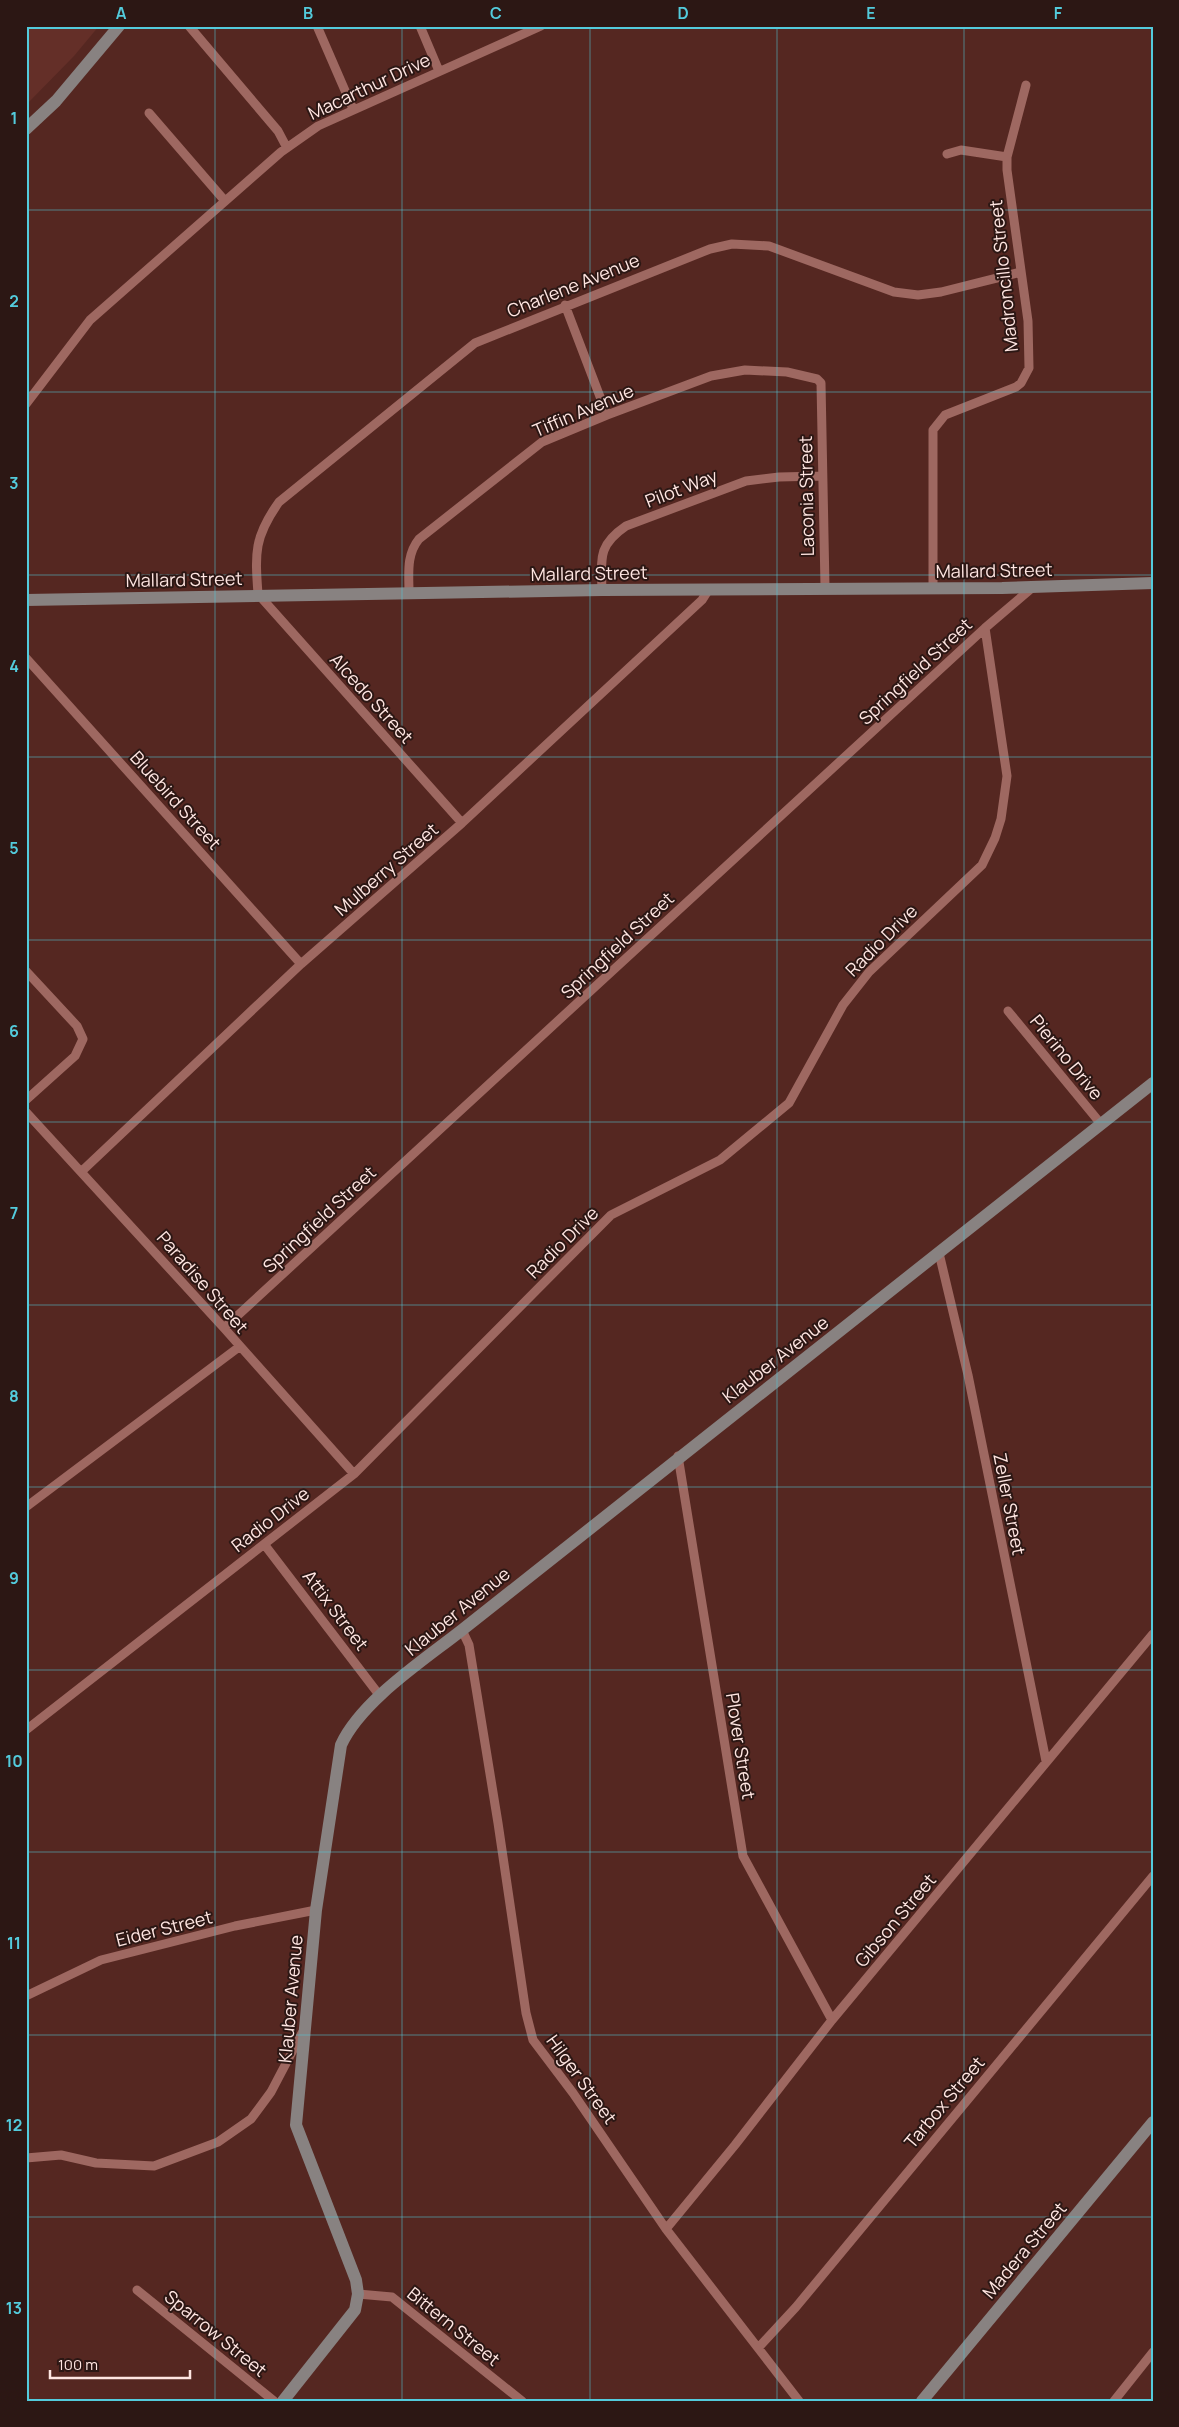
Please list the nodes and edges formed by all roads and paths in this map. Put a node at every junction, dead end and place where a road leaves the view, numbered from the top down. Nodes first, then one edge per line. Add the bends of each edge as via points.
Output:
1 (119, 26) edge
2 (189, 26) edge
3 (317, 26) edge
4 (420, 26) edge
5 (541, 26) edge
6 (439, 71) junction
7 (1026, 85) dead end
8 (353, 109) junction
9 (149, 113) dead end
10 (26, 129) edge
11 (287, 148) junction
12 (947, 154) dead end
13 (1007, 157) junction
14 (225, 201) junction
15 (1021, 272) junction
16 (565, 305) junction
17 (821, 403) joint
18 (26, 404) edge
19 (607, 415) junction
20 (821, 476) junction
21 (1153, 583) edge
22 (825, 587) junction
23 (1032, 587) junction
24 (933, 588) junction
25 (709, 589) junction
26 (602, 590) junction
27 (409, 593) junction
28 (258, 594) junction
29 (26, 600) edge
30 (985, 628) junction
31 (26, 658) edge
32 (462, 823) junction
33 (301, 964) junction
34 (26, 971) edge
35 (1008, 1011) dead end
36 (1153, 1083) edge
37 (26, 1100) edge
38 (26, 1112) edge
39 (1101, 1124) junction
40 (82, 1171) junction
41 (939, 1253) junction
42 (224, 1328) junction
43 (239, 1347) junction
44 (678, 1456) junction
45 (354, 1474) junction
46 (26, 1507) edge
47 (264, 1544) junction
48 (462, 1630) junction
49 (1153, 1634) edge
50 (380, 1696) junction
51 (26, 1730) edge
52 (1046, 1761) junction
53 (1153, 1876) edge
54 (316, 1910) junction
55 (26, 1996) edge
56 (306, 2011) junction
57 (832, 2020) junction
58 (1153, 2122) edge
59 (26, 2158) edge
60 (666, 2229) junction
61 (137, 2290) dead end
62 (358, 2294) junction
63 (759, 2347) junction
64 (1153, 2352) edge
65 (274, 2401) edge
66 (283, 2401) edge
67 (522, 2401) edge
68 (799, 2401) edge
69 (922, 2401) edge
70 (1114, 2401) edge

1 - 10 street via 56,100
2 - 11 street via 272,124
3 - 8 street
4 - 6 street
5 - 6 street, Macarthur Drive
6 - 8 street, Macarthur Drive
7 - 13 street, Madroncillo Street
8 - 11 street, Macarthur Drive via 318,126
9 - 14 street
11 - 14 street, Macarthur Drive
12 - 13 street via 961,150
13 - 15 street, Madroncillo Street
14 - 18 street, Macarthur Drive via 90,320
15 - 16 street, Charlene Avenue via 918,295 894,292 769,246 732,244 710,249
15 - 24 street, Madroncillo Street via 1028,321 1029,368 1021,383 945,415 933,430
16 - 19 street
16 - 28 street, Charlene Avenue via 475,343 279,502 263,524 256,561
17 - 19 street, Tiffin Avenue via 821,383 817,379 773,370 745,370 711,376
17 - 20 street, Laconia Street
19 - 27 street, Tiffin Avenue via 542,442 419,539 409,558
20 - 22 street, Laconia Street
20 - 26 street, Pilot Way via 779,476 746,481 626,526 613,535 603,549
21 - 23 street, Mallard Street
22 - 24 street, Mallard Street
22 - 25 street, Mallard Street
23 - 24 street, Mallard Street
23 - 30 street, Springfield Street
25 - 26 street, Mallard Street
25 - 32 street, Mulberry Street via 702,600
26 - 27 street, Mallard Street
27 - 28 street, Mallard Street
28 - 29 street, Mallard Street
28 - 32 street, Alcedo Street
30 - 42 street, Springfield Street
30 - 45 street, Radio Drive via 1007,776 1001,819 982,865 868,972 843,1005 789,1102 720,1160 611,1215
31 - 33 street, Bluebird Street
32 - 33 street, Mulberry Street
33 - 40 street, Mulberry Street
34 - 37 street via 77,1026 83,1039 75,1056
35 - 39 street, Pierino Drive
36 - 39 street, Klauber Avenue
38 - 40 street, Paradise Street
39 - 41 street, Klauber Avenue
40 - 42 street, Paradise Street
41 - 44 street, Klauber Avenue
41 - 52 street, Zeller Street via 968,1375
42 - 43 street, Paradise Street
43 - 45 street, Paradise Street
43 - 46 street
44 - 48 street, Klauber Avenue
44 - 57 street, Plover Street via 743,1856
45 - 47 street, Radio Drive
47 - 50 street, Attix Street
47 - 51 street, Radio Drive
48 - 50 street, Klauber Avenue
48 - 60 street, Hilger Street via 468,1645 526,2013 533,2040
49 - 52 street, Gibson Street
50 - 54 street, Klauber Avenue via 347,1731 341,1745
52 - 57 street, Gibson Street
53 - 63 street, Tarbox Street via 796,2307
54 - 55 street, Eider Street via 235,1926 101,1960
54 - 56 street, Klauber Avenue
56 - 59 street via 302,2034 271,2092 251,2119 218,2142 154,2166 96,2163 61,2155
56 - 62 street, Klauber Avenue via 296,2125 356,2280
57 - 60 street, Gibson Street
58 - 69 street, Madera Street
60 - 63 street, Hilger Street
61 - 65 street, Sparrow Street
62 - 66 street via 355,2310
62 - 67 street, Bittern Street via 392,2297
63 - 68 street, Hilger Street
64 - 70 street

